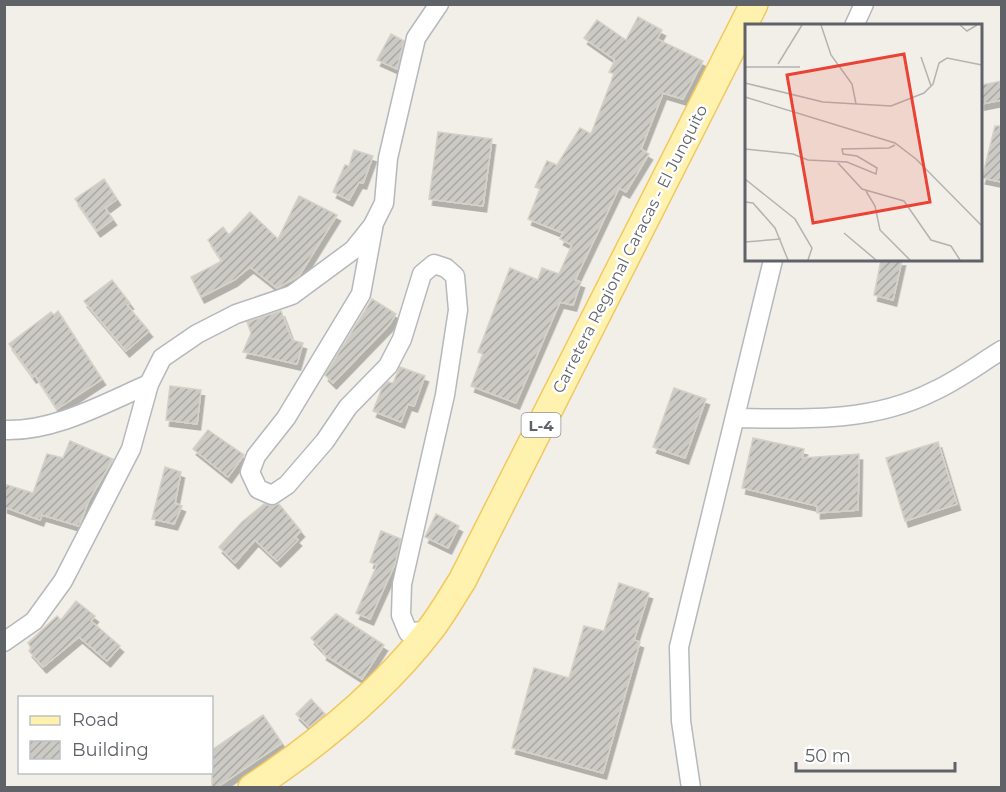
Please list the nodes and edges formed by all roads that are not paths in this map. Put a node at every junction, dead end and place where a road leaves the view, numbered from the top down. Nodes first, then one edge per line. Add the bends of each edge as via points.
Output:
1 (439, 4) edge
2 (754, 4) edge
3 (864, 4) edge
4 (855, 24) edge
5 (374, 223) junction
6 (773, 261) edge
7 (1002, 350) edge
8 (149, 384) junction
9 (735, 417) junction
10 (4, 430) edge
11 (430, 631) junction
12 (4, 642) edge
13 (252, 788) edge
14 (691, 788) edge

1 - 5 street via 416,38 388,158 384,203
2 - 11 main road, Carretera Regional Caracas - El Junquito / L-4 via 462,581
3 - 4 street
5 - 8 street via 352,250 292,295 236,314 162,358
5 - 11 street via 361,294 286,418 256,456 250,472 258,489 272,495 287,485 348,407 388,366 402,339 422,274 434,264 446,268 455,276 458,310 445,395 402,584 401,615 408,632
6 - 9 street
7 - 9 street via 933,392 869,414 826,419
8 - 10 street via 35,428
8 - 12 street via 131,448 63,582 34,621
9 - 14 street via 680,647 681,721
11 - 13 main road, Carretera Regional Caracas - El Junquito / L-4 via 353,713

